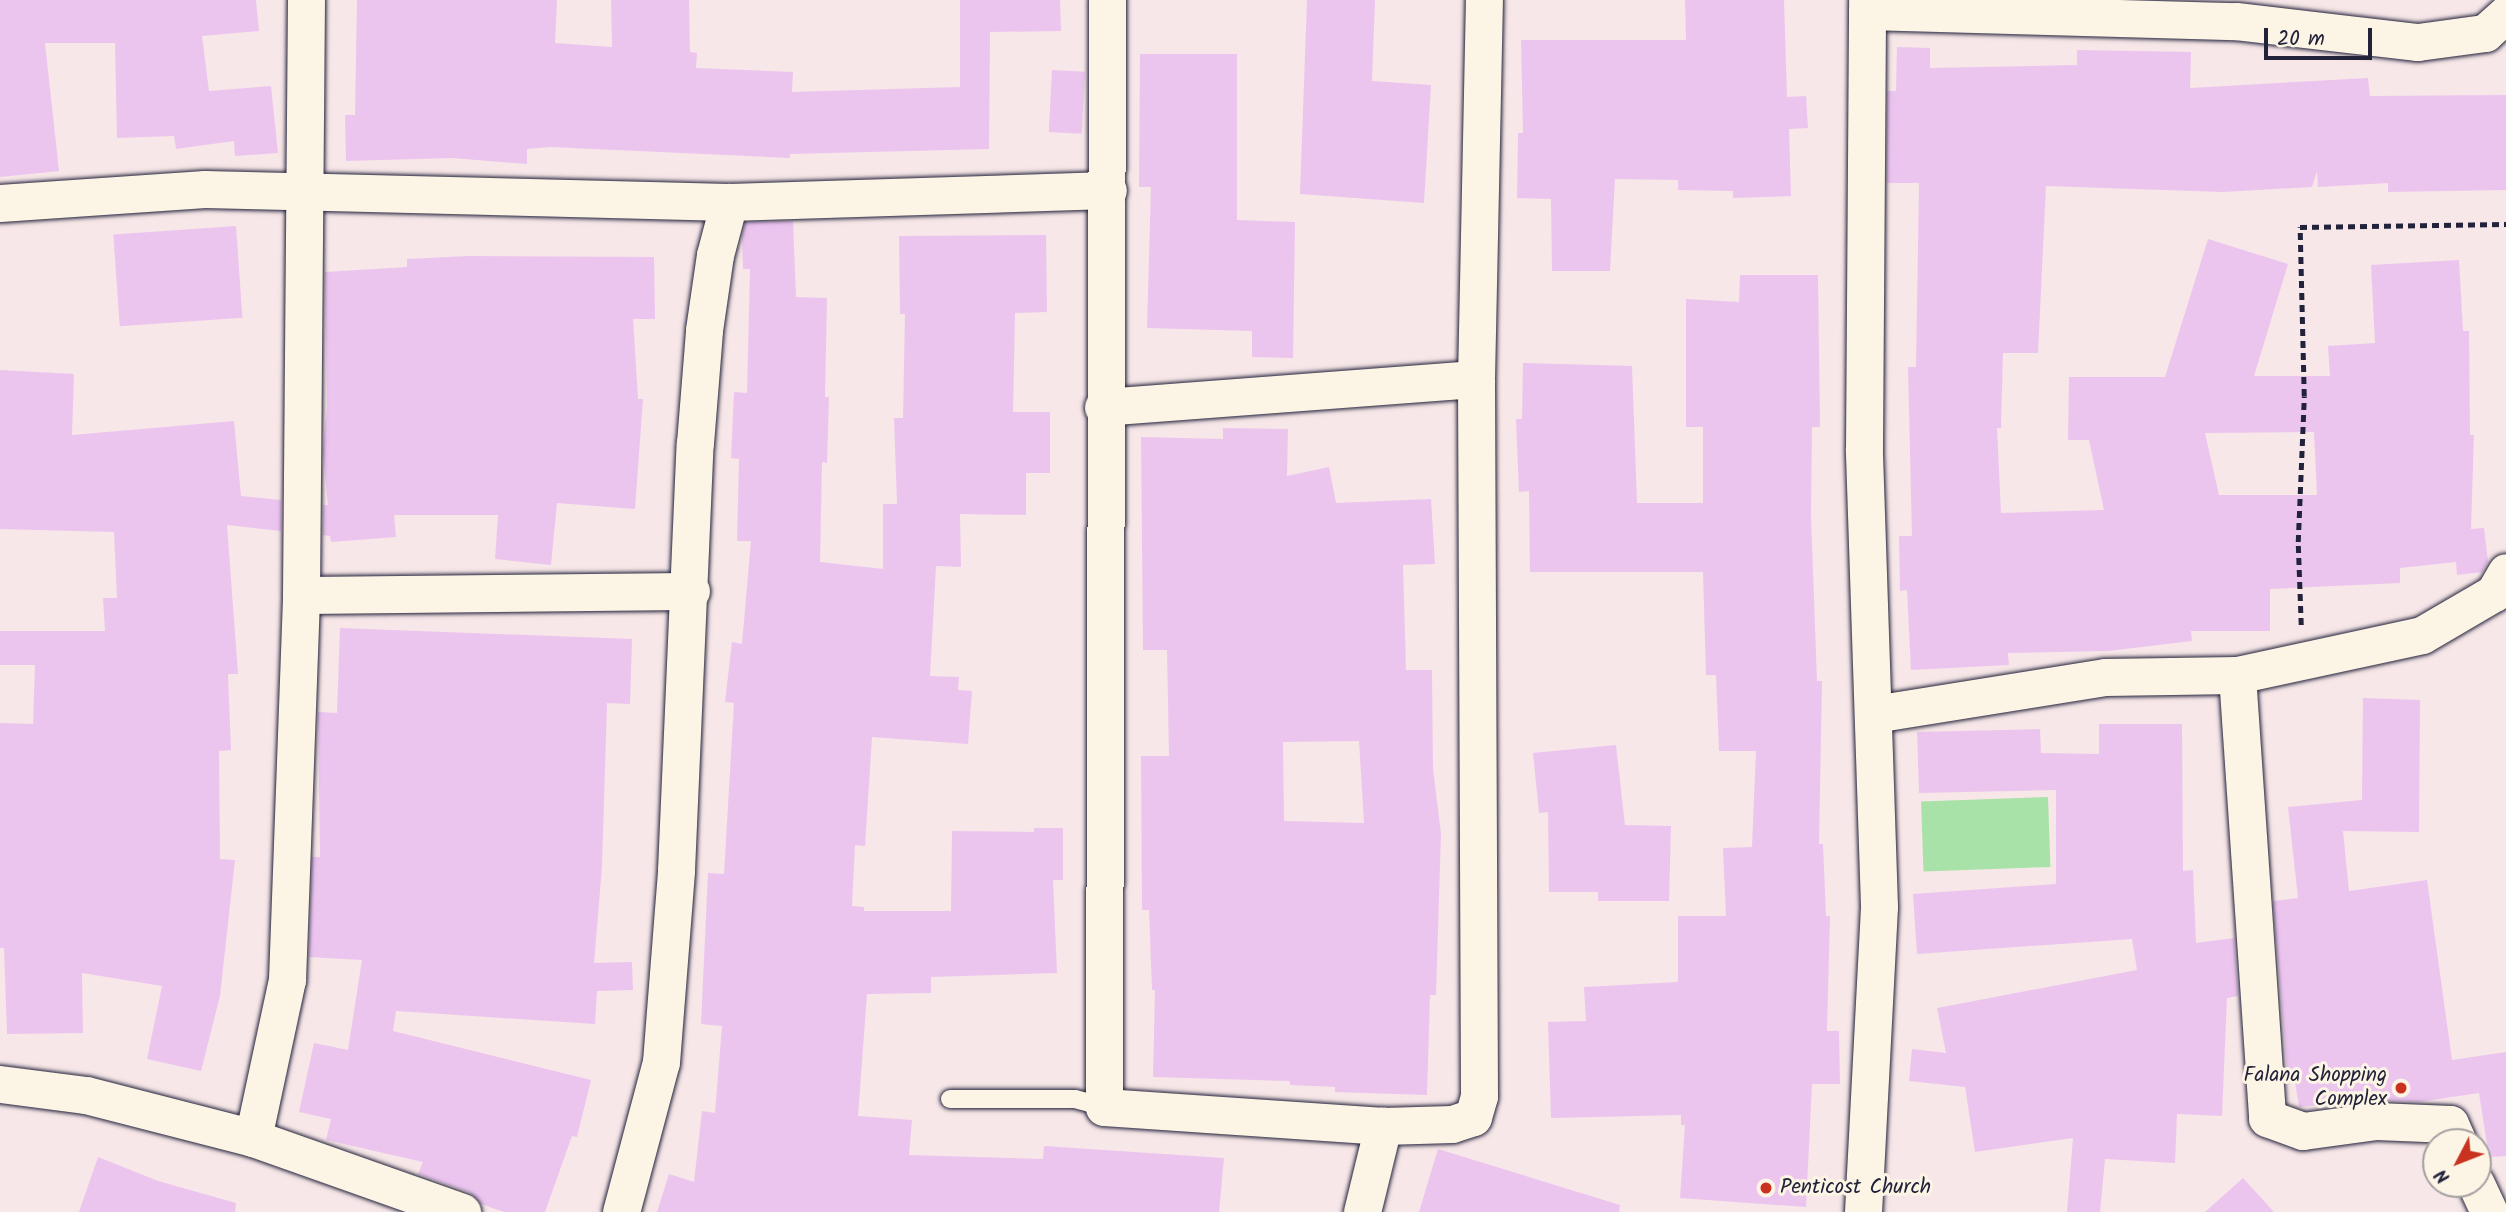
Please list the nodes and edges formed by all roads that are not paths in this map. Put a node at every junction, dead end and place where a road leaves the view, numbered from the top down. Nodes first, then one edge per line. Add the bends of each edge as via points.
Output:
1 (306, 0) edge
2 (1107, 0) edge
3 (1484, 0) edge
4 (1867, 6) edge
5 (2506, 14) edge
6 (303, 189) junction
7 (1108, 190) junction
8 (729, 202) junction
9 (0, 204) edge
10 (1476, 379) junction
11 (1103, 407) junction
12 (2506, 572) edge
13 (691, 591) junction
14 (301, 595) junction
15 (2237, 675) junction
16 (1874, 714) junction
17 (0, 1084) edge
18 (950, 1099) dead end
19 (1104, 1107) junction
20 (1383, 1126) junction
21 (2452, 1128) edge
22 (253, 1138) junction
23 (462, 1212) edge
24 (621, 1212) edge
25 (1362, 1212) edge
26 (1863, 1212) edge

1 - 6 street
2 - 7 street
3 - 10 street
4 - 5 street via 2236,21 2417,42 2484,33
4 - 16 street via 1864,449
6 - 8 street
6 - 9 street via 205,189
6 - 14 street
7 - 8 street
7 - 11 street
8 - 13 street via 715,254 704,330
10 - 11 street
10 - 20 street via 1479,1096 1474,1116 1452,1124
11 - 19 street
12 - 15 street via 2494,593 2422,635
13 - 14 street
13 - 24 street via 661,1062
14 - 22 street via 287,980
15 - 16 street via 2105,677
15 - 21 street via 2267,1118 2303,1131 2376,1121 2450,1124
16 - 26 street via 1879,906
17 - 22 street via 86,1095
18 - 19 lane via 1074,1099
19 - 20 street
20 - 25 street
22 - 23 street

